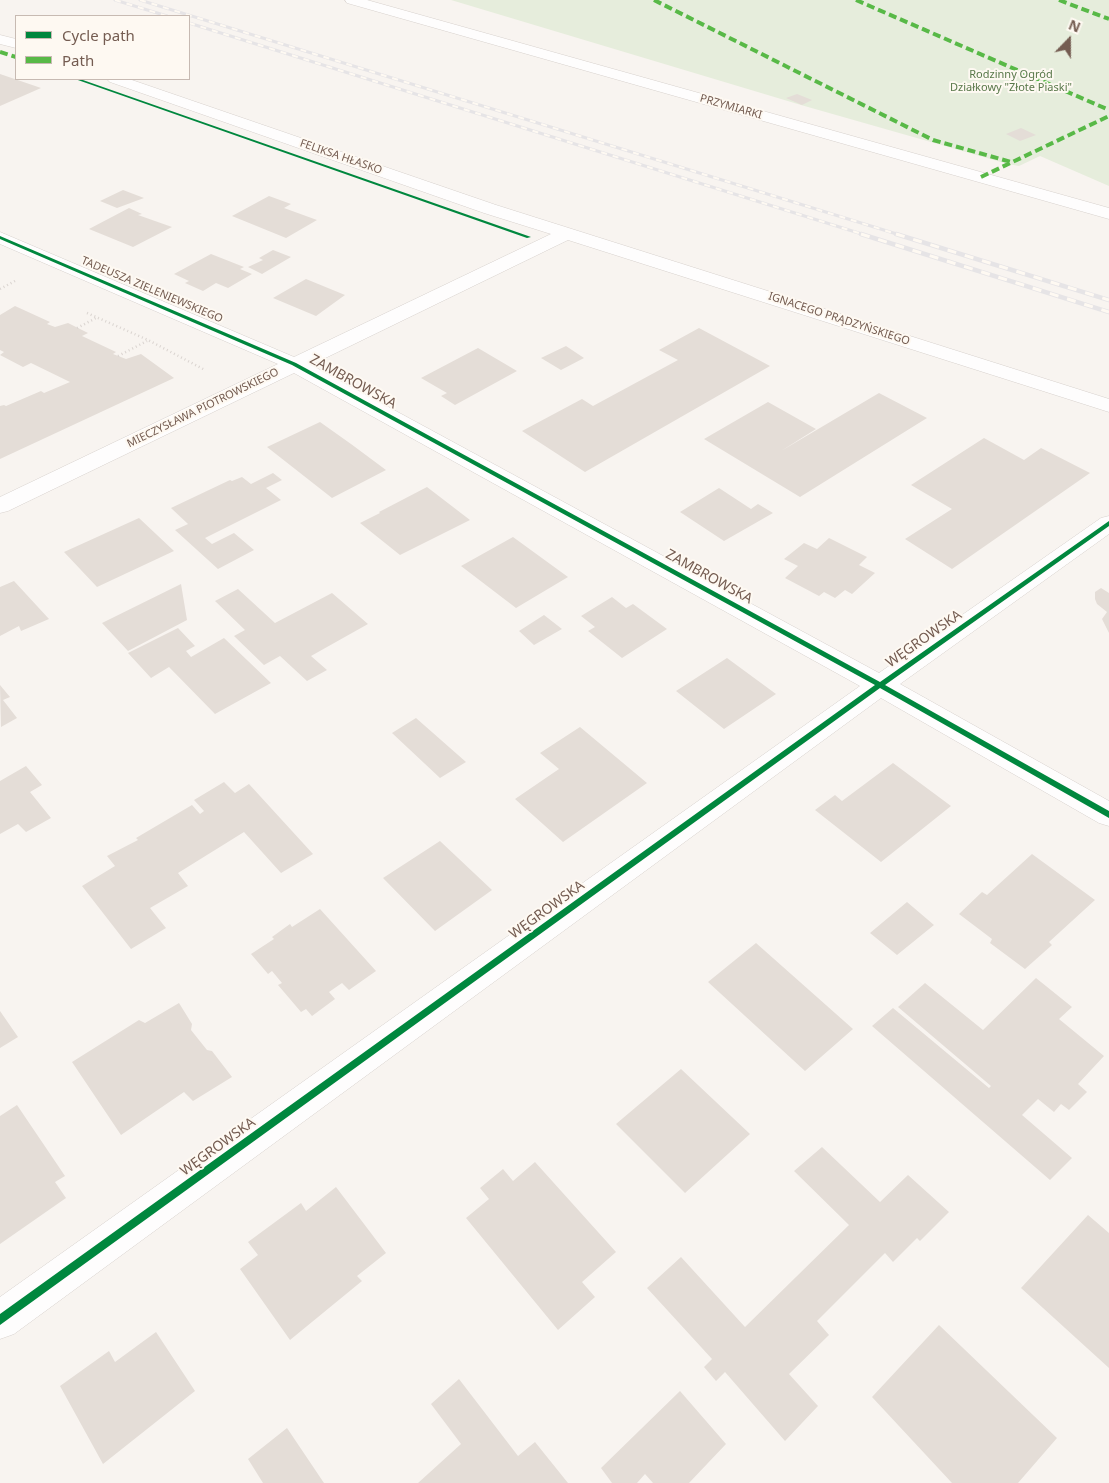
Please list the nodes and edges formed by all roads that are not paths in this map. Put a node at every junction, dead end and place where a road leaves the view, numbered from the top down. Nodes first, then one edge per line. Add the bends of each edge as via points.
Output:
1 (352, 0) edge
2 (0, 39) edge
3 (15, 44) edge
4 (118, 80) edge
5 (1109, 214) edge
6 (568, 233) junction
7 (0, 237) edge
8 (294, 364) junction
9 (1109, 406) edge
10 (0, 506) edge
11 (1109, 523) edge
12 (880, 686) junction
13 (1109, 815) edge
14 (0, 1320) edge

1 - 5 street, PRZYMIARKI
2 - 3 street
4 - 6 street, FELIKSA HŁASKO
6 - 8 street, MIECZYSŁAWA PIOTROWSKIEGO
6 - 9 street, IGNACEGO PRĄDZYŃSKIEGO
7 - 8 street, TADEUSZA ZIELENIEWSKIEGO
8 - 10 street, MIECZYSŁAWA PIOTROWSKIEGO
8 - 12 street, ZAMBROWSKA
11 - 12 street, WĘGROWSKA
12 - 13 street, ZAMBROWSKA
12 - 14 street, WĘGROWSKA

